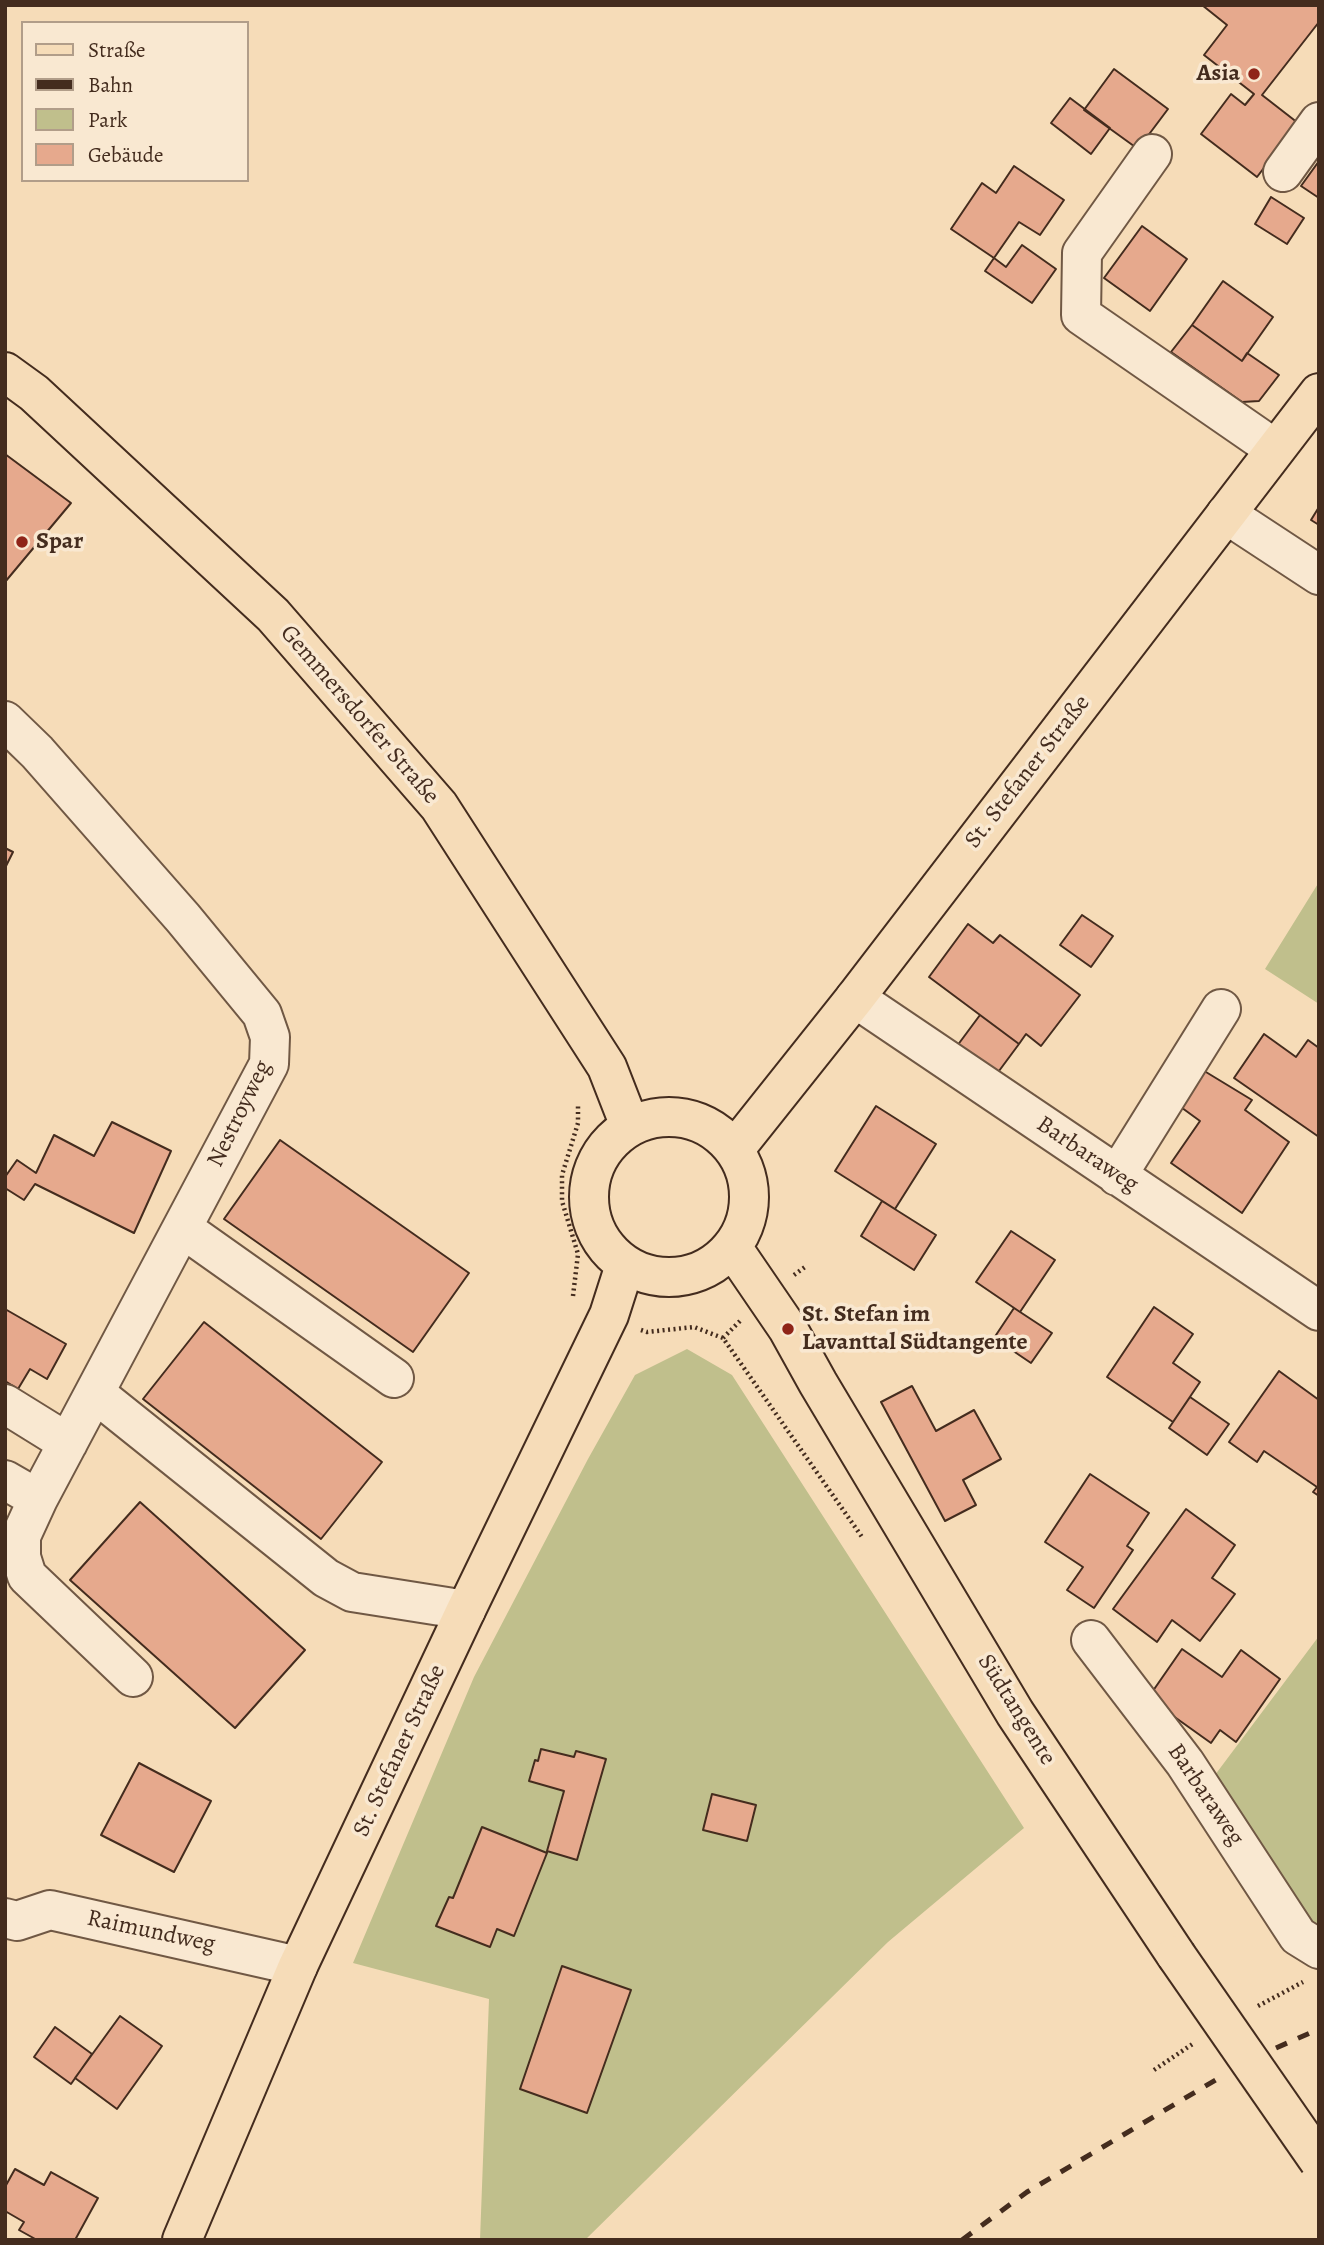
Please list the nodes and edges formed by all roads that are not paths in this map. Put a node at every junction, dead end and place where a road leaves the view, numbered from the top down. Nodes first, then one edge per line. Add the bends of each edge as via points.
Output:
1 (1319, 122) edge
2 (1152, 153) dead end
3 (1283, 172) dead end
4 (5, 372) edge
5 (1319, 393) edge
6 (1275, 449) junction
7 (1226, 514) junction
8 (1319, 575) edge
9 (5, 721) edge
10 (855, 998) junction
11 (1221, 1009) dead end
12 (630, 1126) junction
13 (734, 1150) junction
14 (1117, 1176) junction
15 (182, 1228) junction
16 (732, 1247) junction
17 (625, 1265) junction
18 (1319, 1311) edge
19 (394, 1378) dead end
20 (95, 1393) junction
21 (5, 1404) edge
22 (68, 1443) junction
23 (5, 1480) edge
24 (38, 1499) junction
25 (466, 1610) junction
26 (1091, 1640) dead end
27 (133, 1677) dead end
28 (9, 1927) edge
29 (1313, 1964) edge
30 (298, 1966) junction
31 (1319, 2161) edge
32 (182, 2240) edge

1 - 3 street
2 - 6 street via 1082,253 1082,316
4 - 12 main road, Gemmersdorfer Straße via 34,393 273,615 439,806 607,1067
5 - 6 main road, St. Stefaner Straße
6 - 7 main road, St. Stefaner Straße
7 - 8 street
7 - 10 main road, St. Stefaner Straße
9 - 15 street, Nestroyweg via 183,918 262,1014 270,1037 269,1064
10 - 13 main road, St. Stefaner Straße
10 - 14 street, Barbaraweg
11 - 14 street
12 - 13 main road via 660,1117 695,1121 714,1130
12 - 17 main road via 607,1145 590,1177 588,1205 593,1226 607,1250
13 - 16 main road via 746,1172 749,1200 745,1223
14 - 18 street, Barbaraweg
15 - 19 street
15 - 20 street, Nestroyweg
16 - 17 main road via 696,1273 664,1278
16 - 31 main road, Südtangente, bridge via 789,1329 1015,1713
17 - 25 main road, St. Stefaner Straße via 609,1315
20 - 22 street, Nestroyweg
20 - 25 street via 326,1578 352,1592
21 - 22 street
22 - 24 street, Nestroyweg
23 - 24 street
24 - 27 street, Nestroyweg via 20,1536 20,1557 27,1576
25 - 30 main road, St. Stefaner Straße
26 - 29 street, Barbaraweg via 1185,1763
28 - 30 street, Raimundweg via 50,1910
30 - 32 main road, St. Stefaner Straße

